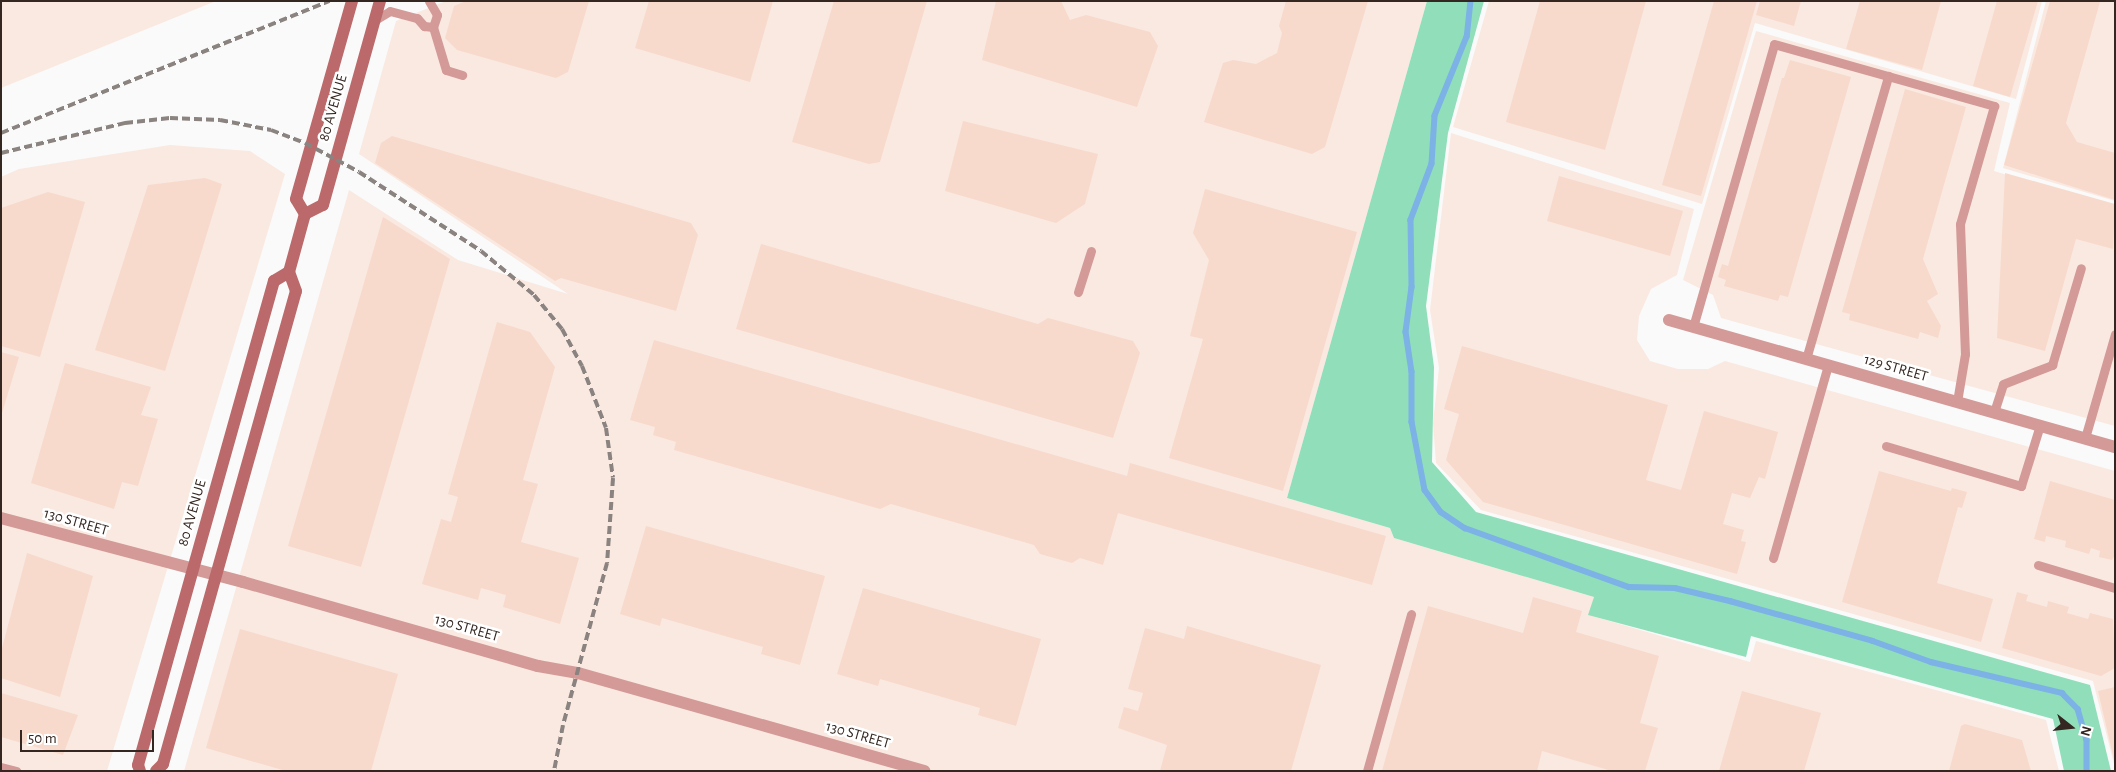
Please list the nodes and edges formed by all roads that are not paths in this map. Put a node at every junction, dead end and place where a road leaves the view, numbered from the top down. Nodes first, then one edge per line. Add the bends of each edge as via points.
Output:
1 (380, 1) edge
2 (429, 1) edge
3 (352, 2) edge
4 (375, 20) junction
5 (433, 27) junction
6 (462, 75) dead end
7 (1888, 76) junction
8 (305, 214) junction
9 (1091, 251) dead end
10 (2081, 268) dead end
11 (289, 272) junction
12 (1078, 292) dead end
13 (1669, 320) dead end
14 (1693, 327) junction
15 (2115, 334) edge
16 (1806, 359) junction
17 (1828, 365) junction
18 (1957, 402) junction
19 (1994, 412) junction
20 (2040, 425) junction
21 (2085, 438) junction
22 (1886, 446) dead end
23 (2115, 447) edge
24 (1, 518) edge
25 (1773, 558) dead end
26 (2038, 565) dead end
27 (193, 569) junction
28 (217, 574) junction
29 (2115, 588) edge
30 (1411, 614) dead end
31 (1, 767) edge
32 (16, 771) edge
33 (140, 771) edge
34 (156, 771) edge
35 (924, 771) edge
36 (1368, 771) edge

1 - 4 main road, 80 AVENUE
2 - 5 lane via 437,16
3 - 8 main road, 80 AVENUE via 296,199
4 - 5 lane via 390,11 417,18 424,26
4 - 8 main road, 80 AVENUE via 323,205
5 - 6 lane via 446,70
7 - 14 lane via 1774,44
7 - 16 lane
7 - 18 lane via 1994,106 1960,224 1965,354
8 - 11 main road
9 - 12 lane
10 - 19 lane via 2052,365 2003,384
11 - 27 main road, 80 AVENUE via 274,281
11 - 28 main road via 296,291
13 - 14 street, 129 STREET
14 - 16 street, 129 STREET
15 - 21 lane
16 - 17 street, 129 STREET
17 - 18 street, 129 STREET
17 - 25 lane
18 - 19 street, 129 STREET
19 - 20 street, 129 STREET
20 - 21 street, 129 STREET
20 - 22 lane via 2021,486
21 - 23 street, 129 STREET
24 - 27 street, 130 STREET
26 - 29 lane
27 - 28 street, 130 STREET
27 - 33 main road, 80 AVENUE via 138,765
28 - 34 main road via 163,764
28 - 35 street, 130 STREET
30 - 36 lane
31 - 32 lane

